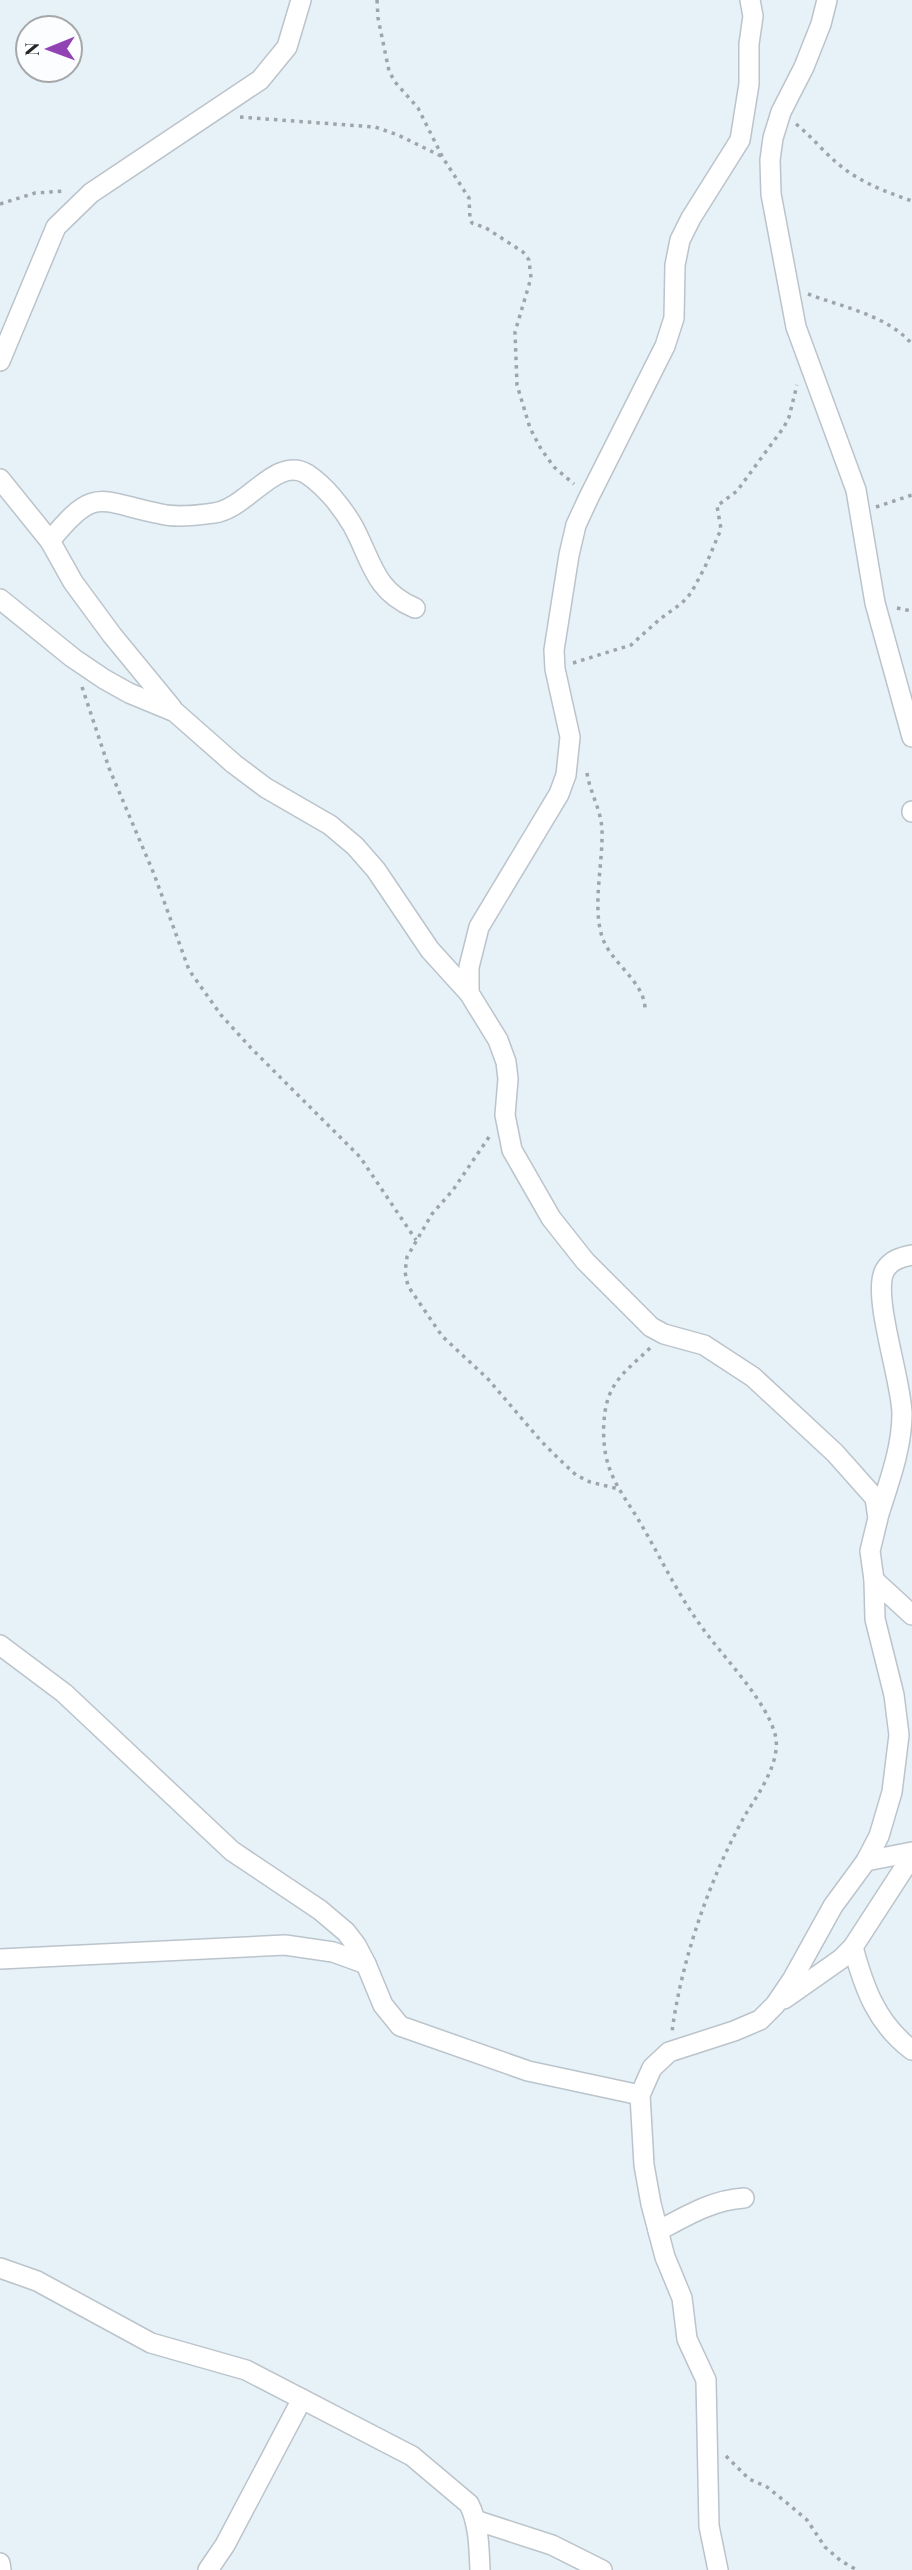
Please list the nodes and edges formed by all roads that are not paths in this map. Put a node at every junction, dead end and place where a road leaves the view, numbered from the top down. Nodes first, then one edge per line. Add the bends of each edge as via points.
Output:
1 (301, 0) edge
2 (750, 0) edge
3 (827, 0) edge
4 (0, 361) edge
5 (0, 479) edge
6 (50, 541) junction
7 (0, 599) edge
8 (415, 608) dead end
9 (175, 712) junction
10 (912, 737) edge
11 (469, 993) junction
12 (912, 1255) edge
13 (878, 1518) junction
14 (874, 1580) junction
15 (912, 1615) edge
16 (0, 1636) edge
17 (0, 1645) edge
18 (19, 1660) junction
19 (912, 1854) edge
20 (866, 1861) junction
21 (853, 1947) junction
22 (0, 1959) edge
23 (366, 1964) junction
24 (775, 2005) junction
25 (912, 2050) edge
26 (640, 2095) junction
27 (744, 2198) dead end
28 (658, 2231) junction
29 (0, 2268) edge
30 (302, 2399) junction
31 (475, 2519) junction
32 (0, 2563) edge
33 (1, 2570) edge
34 (208, 2570) edge
35 (480, 2570) edge
36 (602, 2570) edge
37 (718, 2570) edge

1 - 4 street via 287,47 260,80 90,193 55,227
2 - 11 street via 749,84 740,141 680,240 674,318 665,346 576,525 556,636 555,668 569,737 566,775 479,927 469,967
3 - 10 street via 804,67 781,112 771,148 771,194 796,327 849,467 875,603
5 - 6 street
6 - 8 street via 85,505 134,506 163,515 219,512 294,468 306,473 332,498 352,525 384,587
6 - 9 street via 104,624
7 - 9 street via 73,658 129,693
9 - 11 street via 266,788 330,825 355,846 430,950
11 - 13 street via 506,1062 505,1115 512,1150 551,1218 584,1261 651,1327 704,1345 753,1377 866,1485 875,1498
12 - 13 street via 886,1268 881,1287 902,1417
13 - 14 street via 870,1551
14 - 15 street
14 - 20 street via 875,1619 899,1735 892,1792
16 - 18 street
17 - 18 street
18 - 23 street via 64,1693 232,1851 346,1932
19 - 20 street
19 - 21 street
20 - 24 street via 833,1906
21 - 24 street
21 - 25 street via 863,1986 876,2012
22 - 23 street via 285,1945 333,1952
23 - 26 street via 383,2006 400,2026 528,2071
24 - 26 street via 760,2020 669,2052 652,2068
26 - 28 street via 645,2165
27 - 28 street via 707,2205
28 - 37 street via 682,2298 687,2339 706,2380 709,2526
29 - 30 street via 37,2281 151,2343 233,2364
30 - 31 street via 412,2456 463,2497
30 - 34 street
31 - 35 street
31 - 36 street via 552,2545
32 - 33 street

